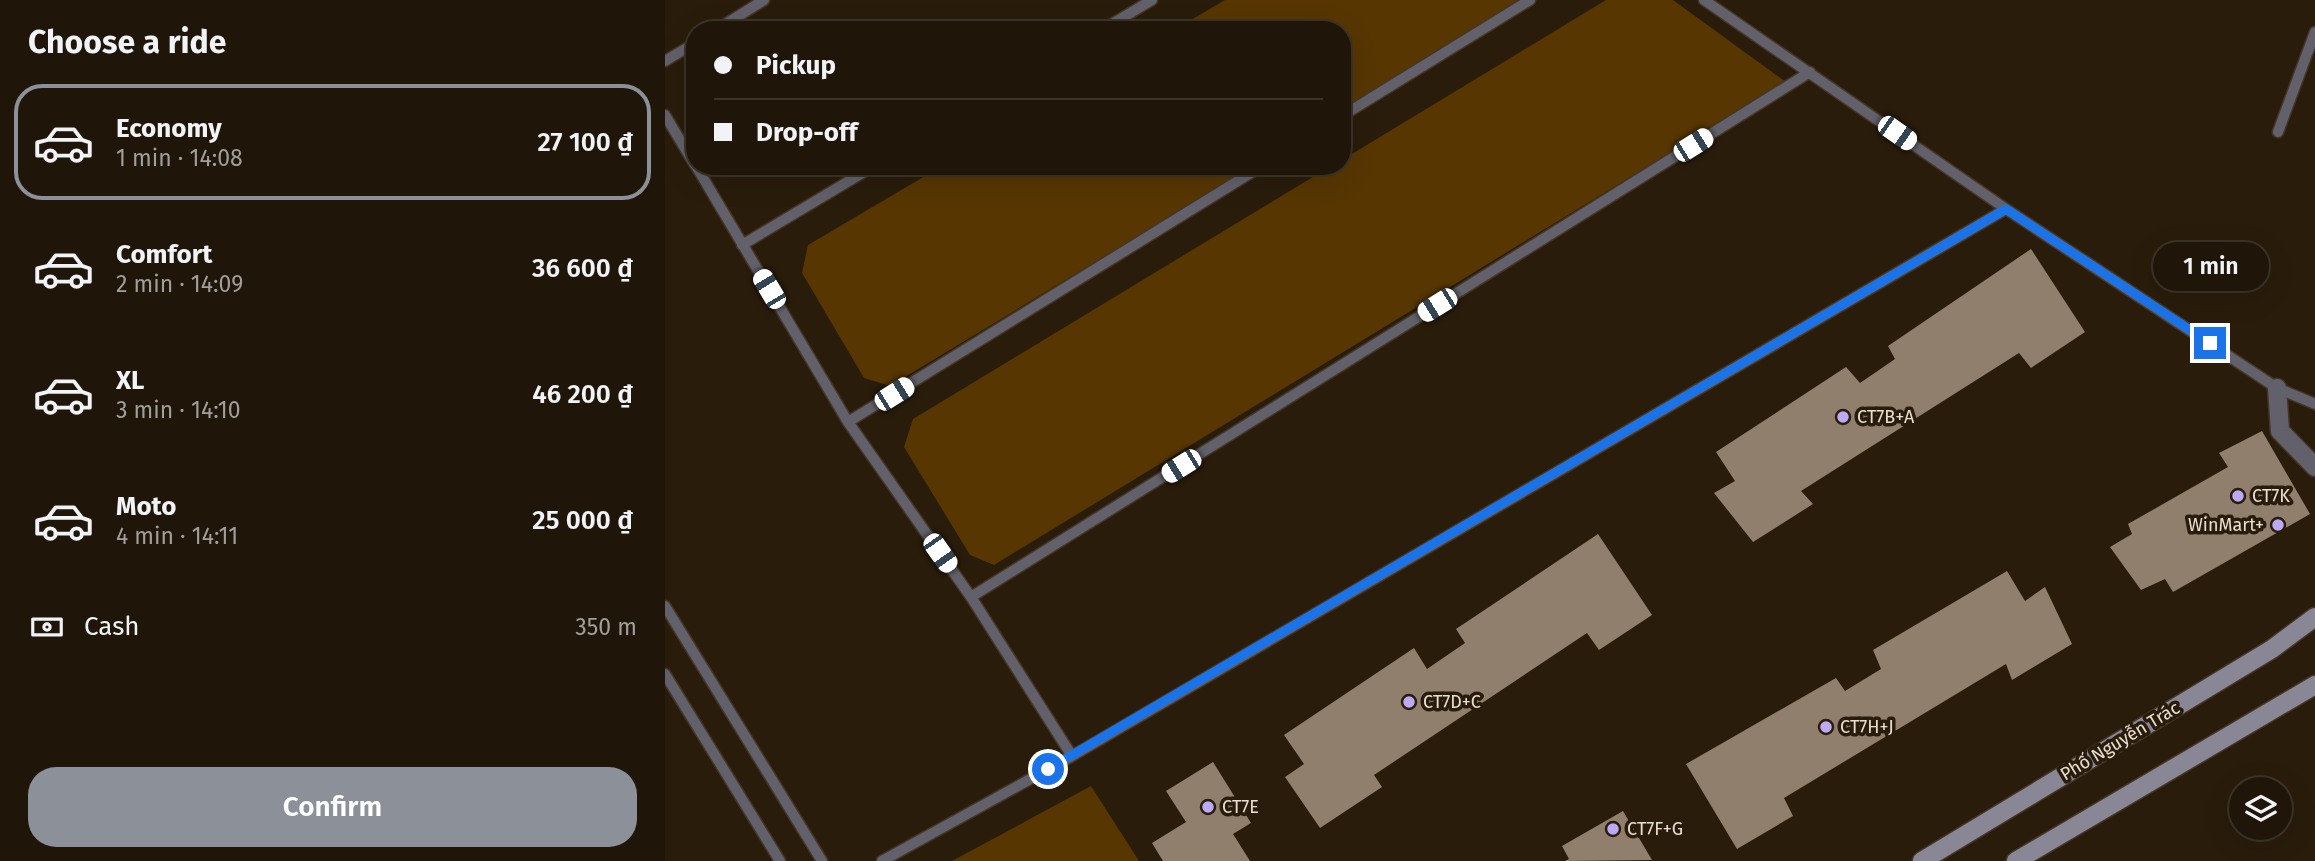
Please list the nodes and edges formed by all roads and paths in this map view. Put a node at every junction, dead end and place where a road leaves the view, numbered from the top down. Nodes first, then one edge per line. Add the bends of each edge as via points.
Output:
1 (764, 0) edge
2 (1152, 0) edge
3 (1530, 0) edge
4 (1705, 0) edge
5 (730, 21) edge
6 (1117, 21) edge
7 (2315, 32) edge
8 (686, 48) edge
9 (665, 61) edge
10 (1810, 72) junction
11 (1351, 110) edge
12 (665, 115) edge
13 (2278, 132) dead end
14 (686, 150) edge
15 (701, 175) edge
16 (859, 175) edge
17 (1247, 175) edge
18 (2006, 209) junction
19 (742, 245) junction
20 (2277, 388) junction
21 (2315, 404) edge
22 (848, 422) junction
23 (2315, 467) edge
24 (971, 597) junction
25 (665, 606) edge
26 (2315, 617) edge
27 (665, 674) edge
28 (2315, 685) edge
29 (1072, 756) junction
30 (780, 861) edge
31 (822, 861) edge
32 (882, 861) edge
33 (1922, 861) edge
34 (2016, 861) edge

1 - 5 lane
2 - 6 lane
3 - 11 lane
4 - 10 lane
7 - 13 lane
8 - 9 lane
10 - 18 lane
10 - 24 lane
12 - 14 lane
15 - 19 lane
16 - 19 lane
17 - 22 lane
18 - 20 lane
18 - 29 lane
19 - 22 lane
20 - 21 lane
20 - 23 street via 2280,431
22 - 24 lane
24 - 29 lane
25 - 31 lane
26 - 33 main road, Phố Nguyễn Trác via 2272,649
27 - 30 lane
28 - 34 main road
29 - 32 lane

